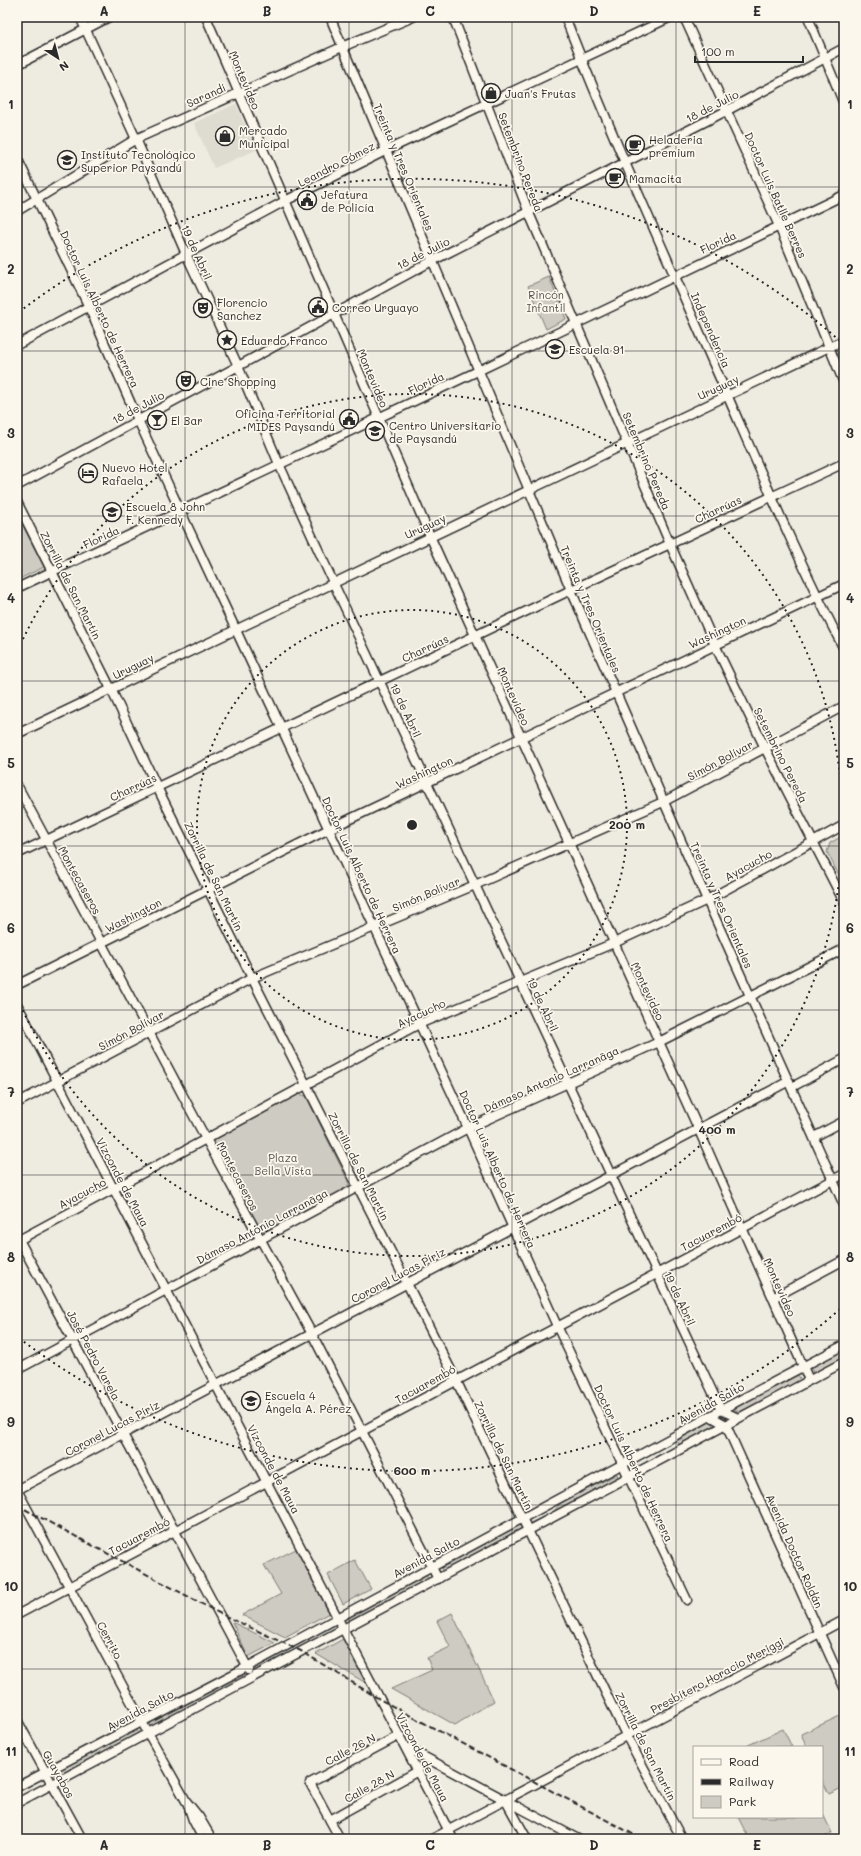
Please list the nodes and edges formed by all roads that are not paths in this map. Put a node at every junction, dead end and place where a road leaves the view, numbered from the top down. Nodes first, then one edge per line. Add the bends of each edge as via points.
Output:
1 (80, 17) edge
2 (109, 17) edge
3 (206, 17) edge
4 (330, 17) edge
5 (414, 17) edge
6 (453, 17) edge
7 (565, 17) edge
8 (671, 17) edge
9 (684, 17) edge
10 (808, 17) edge
11 (85, 29) junction
12 (342, 47) junction
13 (844, 48) edge
14 (825, 58) junction
15 (581, 59) junction
16 (17, 65) edge
17 (239, 93) junction
18 (487, 103) junction
19 (844, 104) edge
20 (726, 111) junction
21 (136, 139) junction
22 (385, 151) junction
23 (17, 158) edge
24 (625, 163) junction
25 (844, 195) edge
26 (36, 199) junction
27 (285, 202) junction
28 (17, 211) edge
29 (528, 213) junction
30 (779, 226) junction
31 (186, 254) junction
32 (432, 261) junction
33 (675, 275) junction
34 (88, 305) junction
35 (332, 313) junction
36 (577, 323) junction
37 (844, 340) edge
38 (17, 345) edge
39 (829, 347) junction
40 (238, 366) junction
41 (478, 371) junction
42 (844, 383) edge
43 (727, 395) junction
44 (378, 417) junction
45 (138, 419) junction
46 (627, 442) junction
47 (844, 463) edge
48 (279, 464) junction
49 (17, 486) edge
50 (528, 489) junction
51 (772, 496) junction
52 (17, 502) edge
53 (182, 511) junction
54 (430, 536) junction
55 (670, 544) junction
56 (52, 572) junction
57 (333, 582) junction
58 (844, 584) edge
59 (17, 588) edge
60 (571, 590) junction
61 (817, 597) junction
62 (236, 628) junction
63 (475, 636) junction
64 (715, 645) junction
65 (844, 649) edge
66 (380, 681) junction
67 (111, 688) junction
68 (616, 692) junction
69 (844, 706) edge
70 (282, 728) junction
71 (17, 734) edge
72 (521, 738) junction
73 (764, 748) junction
74 (427, 782) junction
75 (17, 785) edge
76 (157, 787) junction
77 (664, 802) junction
78 (844, 825) edge
79 (329, 829) junction
80 (46, 840) junction
81 (813, 842) junction
82 (568, 844) junction
83 (17, 854) edge
84 (475, 884) junction
85 (208, 890) junction
86 (707, 900) junction
87 (844, 902) edge
88 (374, 927) junction
89 (614, 942) junction
90 (102, 943) junction
91 (844, 950) edge
92 (252, 978) junction
93 (520, 982) junction
94 (17, 985) edge
95 (751, 997) junction
96 (17, 1004) edge
97 (419, 1024) junction
98 (149, 1032) junction
99 (659, 1042) junction
100 (844, 1059) edge
101 (57, 1081) junction
102 (568, 1083) junction
103 (791, 1084) junction
104 (306, 1085) junction
105 (17, 1103) edge
106 (844, 1121) edge
107 (468, 1128) junction
108 (698, 1128) junction
109 (814, 1137) junction
110 (206, 1139) junction
111 (610, 1174) junction
112 (844, 1174) edge
113 (833, 1180) junction
114 (114, 1188) junction
115 (357, 1188) junction
116 (844, 1205) edge
117 (512, 1226) junction
118 (742, 1228) junction
119 (18, 1238) edge
120 (260, 1240) junction
121 (844, 1260) edge
122 (657, 1274) junction
123 (407, 1283) junction
124 (167, 1289) junction
125 (773, 1298) junction
126 (557, 1326) junction
127 (312, 1334) junction
128 (74, 1340) junction
129 (844, 1345) edge
130 (844, 1362) edge
131 (802, 1367) junction
132 (17, 1370) edge
133 (456, 1380) junction
134 (809, 1380) junction
135 (217, 1385) junction
136 (721, 1410) junction
137 (710, 1416) junction
138 (738, 1418) junction
139 (726, 1425) junction
140 (363, 1431) junction
141 (123, 1435) junction
142 (671, 1438) junction
143 (677, 1452) junction
144 (622, 1464) junction
145 (628, 1478) junction
146 (267, 1481) junction
147 (17, 1490) edge
148 (522, 1517) junction
149 (174, 1530) junction
150 (529, 1531) junction
151 (431, 1567) junction
152 (438, 1579) junction
153 (69, 1586) junction
154 (687, 1600) dead end
155 (17, 1615) edge
156 (338, 1616) junction
157 (844, 1620) edge
158 (344, 1628) junction
159 (820, 1633) junction
160 (247, 1666) junction
161 (252, 1676) junction
162 (844, 1687) edge
163 (17, 1720) edge
164 (142, 1721) junction
165 (148, 1733) junction
166 (400, 1735) junction
167 (626, 1735) junction
168 (406, 1747) junction
169 (418, 1771) junction
170 (45, 1772) junction
171 (52, 1784) junction
172 (17, 1787) edge
173 (506, 1800) junction
174 (186, 1801) junction
175 (17, 1803) edge
176 (330, 1820) junction
177 (448, 1830) junction
178 (82, 1839) edge
179 (203, 1839) edge
180 (212, 1839) edge
181 (340, 1839) edge
182 (432, 1839) edge
183 (453, 1839) edge
184 (527, 1839) edge
185 (578, 1839) edge
186 (682, 1839) edge

1 - 11 street, 19 de Abril
2 - 11 street
3 - 17 street, Montevideo
4 - 12 street, Treinta y Tres Orientales
5 - 12 street, Sarandí
6 - 18 street, Setembrino Pereda
7 - 15 street, Independencia
8 - 15 street, Leandro Gómez
9 - 20 street, Doctor Luis Batlle Berres
10 - 14 street
11 - 16 street
11 - 21 street, 19 de Abril
12 - 17 street, Sarandí
12 - 22 street, Treinta y Tres Orientales
13 - 14 street, 18 de Julio
14 - 19 street
14 - 20 street, 18 de Julio
15 - 18 street, Leandro Gómez
15 - 24 street, Independencia
17 - 21 street, Sarandí
17 - 27 street, Montevideo
18 - 22 street, Leandro Gómez
18 - 29 street, Setembrino Pereda
20 - 24 street, 18 de Julio
20 - 30 street, Doctor Luis Batlle Berres
21 - 26 street, Sarandí
21 - 31 street, 19 de Abril
22 - 27 street, Leandro Gómez
22 - 32 street, Treinta y Tres Orientales
23 - 26 street, Doctor Luis Alberto de Herrera
24 - 29 street, 18 de Julio
24 - 33 street, Independencia
25 - 30 street, Florida
26 - 28 street, Sarandí
26 - 34 street, Doctor Luis Alberto de Herrera
27 - 31 street, Leandro Gómez
27 - 35 street, Montevideo
29 - 32 street, 18 de Julio
29 - 36 street, Setembrino Pereda
30 - 33 street, Florida
30 - 39 street, Doctor Luis Batlle Berres
31 - 34 street, Leandro Gómez
31 - 40 street, 19 de Abril
32 - 35 street, 18 de Julio
32 - 41 street, Treinta y Tres Orientales
33 - 36 street, Florida
33 - 43 street, Independencia
34 - 38 street, Leandro Gómez
34 - 45 street, Doctor Luis Alberto de Herrera
35 - 40 street, 18 de Julio
35 - 44 street, Montevideo
36 - 41 street, Florida
36 - 46 street, Setembrino Pereda
37 - 39 street, Uruguay
39 - 42 street, Doctor Luis Batlle Berres
39 - 43 street, Uruguay
40 - 45 street, 18 de Julio
40 - 48 street, 19 de Abril
41 - 44 street, Florida
41 - 50 street, Treinta y Tres Orientales
43 - 46 street, Uruguay
43 - 51 street, Independencia
44 - 48 street, Florida
44 - 54 street, Montevideo
45 - 49 street, 18 de Julio
45 - 53 street, Doctor Luis Alberto de Herrera
46 - 50 street, Uruguay
46 - 55 street, Setembrino Pereda
47 - 51 street, Charrúas
48 - 53 street, Florida
48 - 57 street, 19 de Abril
50 - 54 street, Uruguay
50 - 60 street, Treinta y Tres Orientales
51 - 55 street, Charrúas
51 - 61 street, Independencia
52 - 56 street, Zorrilla de San Martín
53 - 56 street, Florida
53 - 62 street, Doctor Luis Alberto de Herrera
54 - 57 street, Uruguay
54 - 63 street, Montevideo
55 - 60 street, Charrúas
55 - 64 street, Setembrino Pereda
56 - 59 street, Florida
56 - 67 street, Zorrilla de San Martín
57 - 62 street, Uruguay
57 - 66 street, 19 de Abril
58 - 61 street, Washington
60 - 63 street, Charrúas
60 - 68 street, Treinta y Tres Orientales
61 - 64 street, Washington
61 - 65 street, Independencia
62 - 67 street, Uruguay
62 - 70 street, Doctor Luis Alberto de Herrera
63 - 66 street, Charrúas
63 - 72 street, Montevideo
64 - 68 street, Washington
64 - 73 street, Setembrino Pereda
66 - 70 street, Charrúas
66 - 74 street, 19 de Abril
67 - 71 street, Uruguay
67 - 76 street, Zorrilla de San Martín
68 - 72 street, Washington
68 - 77 street, Treinta y Tres Orientales
69 - 73 street, Simón Bolívar
70 - 76 street, Charrúas
70 - 79 street, Doctor Luis Alberto de Herrera
72 - 74 street, Washington
72 - 82 street, Montevideo
73 - 77 street, Simón Bolívar
73 - 81 street, Setembrino Pereda
74 - 79 street, Washington
74 - 84 street, 19 de Abril
75 - 80 street, Montecaseros
76 - 80 street, Charrúas
76 - 85 street, Zorrilla de San Martín
77 - 82 street, Simón Bolívar
77 - 86 street, Treinta y Tres Orientales
78 - 81 street, Ayacucho
79 - 85 street, Washington
79 - 88 street, Doctor Luis Alberto de Herrera
80 - 83 street, Charrúas
80 - 90 street, Montecaseros
81 - 86 street, Ayacucho
81 - 87 street, Setembrino Pereda
82 - 84 street, Simón Bolívar
82 - 89 street, Montevideo
84 - 88 street, Simón Bolívar
84 - 93 street, 19 de Abril
85 - 90 street, Washington
85 - 92 street, Zorrilla de San Martín
86 - 89 street, Ayacucho
86 - 95 street, Treinta y Tres Orientales
88 - 92 street, Simón Bolívar
88 - 97 street, Doctor Luis Alberto de Herrera
89 - 93 street, Ayacucho
89 - 99 street, Montevideo
90 - 94 street, Washington
90 - 98 street, Montecaseros
91 - 95 street, Dámaso Antonio Larranãga
92 - 98 street, Simón Bolívar
92 - 104 street, Zorrilla de San Martín
93 - 97 street, Ayacucho
93 - 102 street, 19 de Abril
95 - 99 street, Dámaso Antonio Larranãga
95 - 103 street, Treinta y Tres Orientales
96 - 101 street, Vizconde de Maua
97 - 104 street, Ayacucho
97 - 107 street, Doctor Luis Alberto de Herrera
98 - 101 street, Simón Bolívar
98 - 110 street, Montecaseros
99 - 102 street, Dámaso Antonio Larranãga
99 - 108 street, Montevideo
100 - 103 street, Coronel Lucas Píriz
101 - 105 street, Simón Bolívar
101 - 114 street, Vizconde de Maua
102 - 107 street, Dámaso Antonio Larranãga
102 - 111 street, 19 de Abril
103 - 108 street, Coronel Lucas Píriz
103 - 109 street, Treinta y Tres Orientales
104 - 110 street, Ayacucho
104 - 115 street, Zorrilla de San Martín
106 - 109 street
107 - 115 street, Dámaso Antonio Larranãga
107 - 117 street, Doctor Luis Alberto de Herrera
108 - 111 street, Coronel Lucas Píriz
108 - 118 street, Montevideo
109 - 113 street, Treinta y Tres Orientales
110 - 114 street, Ayacucho
110 - 120 street, Montecaseros
111 - 117 street, Coronel Lucas Píriz
111 - 122 street, 19 de Abril
112 - 113 street, Tacuarembó
113 - 116 street, Treinta y Tres Orientales
113 - 118 street, Tacuarembó
114 - 119 street, Ayacucho
114 - 124 street, Vizconde de Maua
115 - 120 street, Dámaso Antonio Larranãga
115 - 123 street, Zorrilla de San Martín
117 - 123 street, Coronel Lucas Píriz
117 - 126 street, Doctor Luis Alberto de Herrera
118 - 122 street, Tacuarembó
118 - 125 street, Montevideo
119 - 128 street, José Pedro Varela
120 - 124 street, Dámaso Antonio Larranãga
120 - 127 street, Montecaseros
121 - 125 street
122 - 126 street, Tacuarembó
122 - 136 street, 19 de Abril
123 - 127 street, Coronel Lucas Píriz
123 - 133 street, Zorrilla de San Martín
124 - 128 street, Dámaso Antonio Larranãga
124 - 135 street, Vizconde de Maua
125 - 131 street, Montevideo
126 - 133 street, Tacuarembó
126 - 144 street, Doctor Luis Alberto de Herrera
127 - 135 street, Coronel Lucas Píriz
127 - 140 street, Montecaseros
128 - 132 street, Dámaso Antonio Larranãga
128 - 141 street, José Pedro Varela
129 - 131 street, Avenida Salto
130 - 134 street
131 - 134 street, Montevideo
131 - 136 street, Avenida Salto
133 - 140 street, Tacuarembó
133 - 148 street, Zorrilla de San Martín
134 - 138 street
135 - 141 street, Coronel Lucas Píriz
135 - 146 street, Vizconde de Maua
136 - 137 street, Avenida Salto
136 - 138 street
137 - 139 street
137 - 142 street, Avenida Salto
138 - 139 street
139 - 143 street
139 - 159 street, Avenida Doctor Roldán
140 - 146 street, Tacuarembó
140 - 151 street, Montecaseros
141 - 147 street, Coronel Lucas Píriz
141 - 149 street, José Pedro Varela
142 - 143 street
142 - 144 street, Avenida Salto
143 - 145 street
144 - 145 street, Doctor Luis Alberto de Herrera
144 - 148 street, Avenida Salto
145 - 150 street
145 - 154 street, Doctor Luis Alberto de Herrera
146 - 149 street, Tacuarembó
146 - 156 street, Vizconde de Maua
147 - 153 street, Cerrito
148 - 150 street, Zorrilla de San Martín
148 - 151 street, Avenida Salto
149 - 153 street, Tacuarembó
149 - 160 street, José Pedro Varela
150 - 152 street
150 - 167 street, Zorrilla de San Martín
151 - 152 street, Montecaseros
151 - 156 street, Avenida Salto
152 - 158 street
153 - 155 street, Tacuarembó
153 - 164 street, Cerrito
156 - 158 street, Vizconde de Maua
156 - 160 street, Avenida Salto
157 - 159 street, Presbítero Horacio Meriggi
158 - 161 street
158 - 166 street, Vizconde de Maua
159 - 162 street, Avenida Doctor Roldán
159 - 167 street, Presbítero Horacio Meriggi
160 - 161 street, José Pedro Varela
160 - 164 street, Avenida Salto
161 - 165 street
163 - 170 street, Guayabos
164 - 165 street, Cerrito
164 - 170 street, Avenida Salto
165 - 171 street
165 - 174 street, Cerrito
166 - 168 street, Vizconde de Maua
166 - 176 street, Calle 26 N via 310,1783
167 - 173 street, Presbítero Horacio Meriggi
167 - 186 street, Zorrilla de San Martín
168 - 169 street, Vizconde de Maua
168 - 173 street
169 - 176 street, Calle 28 N
169 - 177 street, Vizconde de Maua
170 - 171 street, Guayabos
170 - 172 street, Avenida Salto
171 - 175 street
171 - 178 street, Guayabos
173 - 177 street, Presbítero Horacio Meriggi
173 - 184 street
173 - 185 street
174 - 179 street, Cerrito
174 - 180 street, Cerrito
176 - 181 street
177 - 182 street, Presbítero Horacio Meriggi
177 - 183 street, Vizconde de Maua

